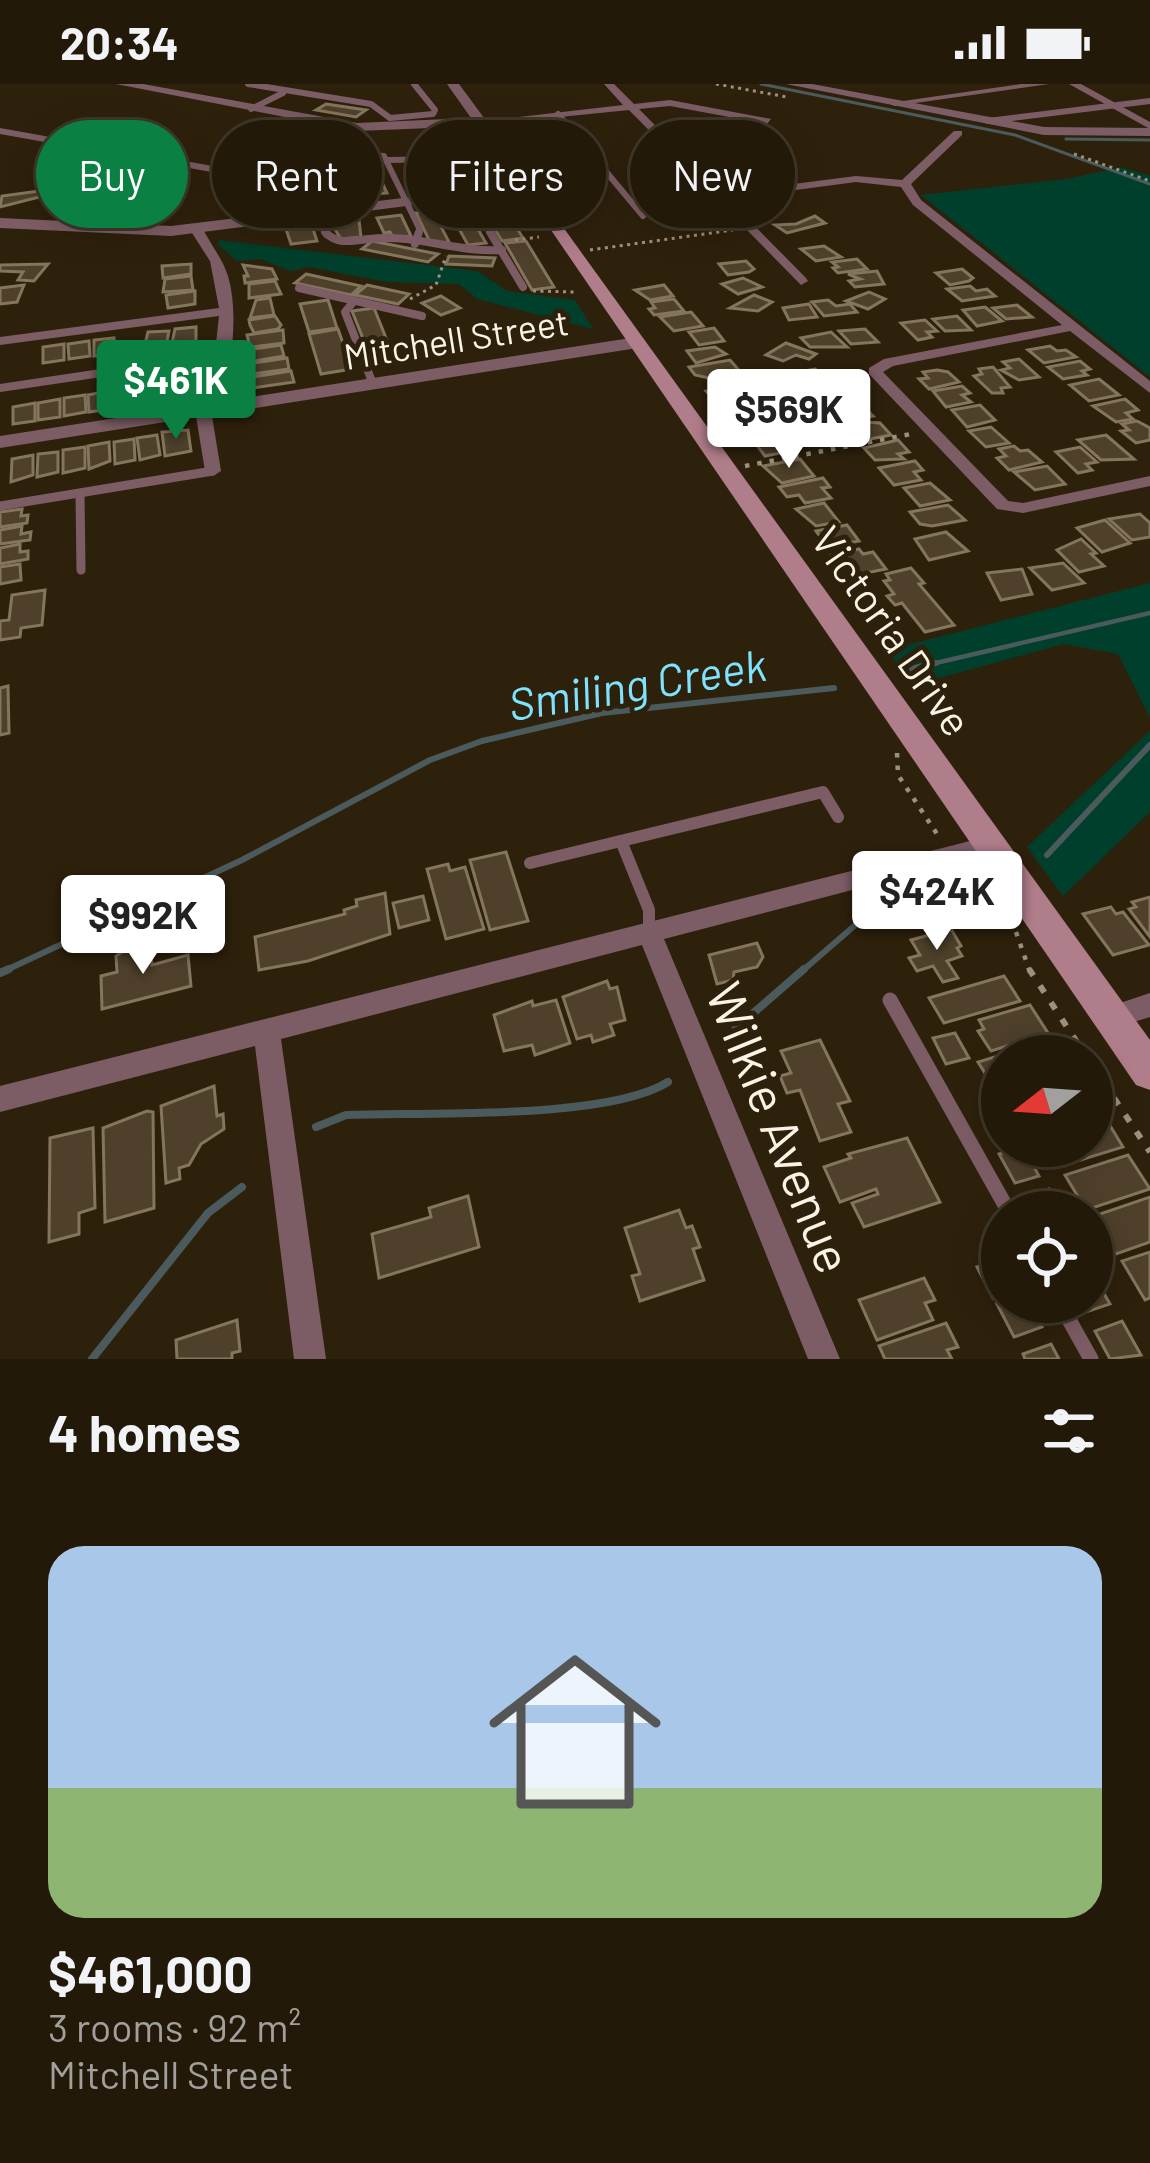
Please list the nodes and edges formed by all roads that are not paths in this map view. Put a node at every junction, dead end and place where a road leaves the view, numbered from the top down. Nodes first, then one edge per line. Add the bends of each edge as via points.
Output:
1 (122, 84) edge
2 (248, 84) edge
3 (414, 84) edge
4 (453, 84) edge
5 (609, 84) edge
6 (1043, 84) edge
7 (1074, 84) edge
8 (803, 85) edge
9 (283, 93) junction
10 (1150, 100) edge
11 (894, 104) junction
12 (1113, 105) junction
13 (631, 106) junction
14 (251, 110) junction
15 (558, 114) junction
16 (479, 120) edge
17 (500, 120) edge
18 (645, 120) edge
19 (762, 120) edge
20 (988, 121) junction
21 (406, 126) edge
22 (1150, 129) edge
23 (0, 131) edge
24 (958, 134) dead end
25 (382, 156) edge
26 (388, 160) junction
27 (406, 160) edge
28 (212, 169) edge
29 (814, 169) dead end
30 (830, 182) junction
31 (905, 184) junction
32 (795, 186) edge
33 (630, 199) edge
34 (406, 200) edge
35 (0, 223) edge
36 (212, 226) edge
37 (197, 228) junction
38 (324, 228) edge
39 (419, 228) edge
40 (488, 228) edge
41 (555, 228) edge
42 (749, 228) edge
43 (415, 244) junction
44 (502, 250) junction
45 (801, 281) dead end
46 (523, 287) dead end
47 (299, 288) dead end
48 (356, 299) junction
49 (224, 311) junction
50 (422, 316) dead end
51 (1072, 327) junction
52 (0, 341) edge
53 (637, 344) junction
54 (223, 355) junction
55 (374, 384) junction
56 (0, 388) edge
57 (1150, 388) edge
58 (210, 409) junction
59 (0, 442) edge
60 (213, 470) joint
61 (1150, 482) edge
62 (80, 494) junction
63 (0, 506) edge
64 (1010, 508) junction
65 (1012, 531) dead end
66 (81, 570) dead end
67 (838, 817) dead end
68 (621, 841) junction
69 (990, 845) junction
70 (530, 863) dead end
71 (649, 932) junction
72 (890, 1000) dead end
73 (1150, 1005) edge
74 (1112, 1017) junction
75 (266, 1029) junction
76 (1150, 1072) edge
77 (0, 1099) edge
78 (997, 1191) edge
79 (1071, 1323) edge
80 (310, 1359) edge
81 (824, 1359) edge
82 (1091, 1359) edge

1 - 14 street
2 - 9 lane
3 - 9 lane via 433,114 390,118 371,104
4 - 16 street, Victoria Drive
5 - 13 street
6 - 11 street
7 - 12 street
8 - 11 street
9 - 14 lane
10 - 12 lane
11 - 20 street
12 - 20 lane
12 - 22 street
13 - 15 street
13 - 18 street
13 - 19 street via 673,103
14 - 21 street via 357,128
15 - 17 street
15 - 33 lane
20 - 22 street via 1080,134
23 - 28 street
24 - 31 street
25 - 26 lane
26 - 27 lane
26 - 34 lane
29 - 30 street
30 - 31 street
30 - 32 street
31 - 51 street
35 - 37 street
36 - 37 street
37 - 49 street via 215,257
38 - 43 lane via 337,242
39 - 43 lane
40 - 44 lane
41 - 53 main road, Victoria Drive
42 - 45 street
43 - 44 lane
44 - 46 lane
47 - 48 lane
48 - 50 lane
48 - 55 lane via 345,312
49 - 52 street
49 - 54 street
51 - 57 street
51 - 64 street via 877,366 876,375 928,431
53 - 55 street, Mitchell Street
53 - 69 main road, Victoria Drive
54 - 56 lane
54 - 58 street
55 - 58 street, Mitchell Street
58 - 59 street, Mitchell Street
58 - 60 street
60 - 62 lane
61 - 64 street
62 - 63 lane
62 - 66 lane
64 - 65 street
67 - 68 lane via 823,792
68 - 70 lane
68 - 71 lane via 649,910
69 - 71 street
69 - 74 main road, Victoria Drive
71 - 75 street
71 - 81 street, Wilkie Avenue
72 - 78 lane
73 - 74 street
74 - 76 main road, Victoria Drive
75 - 77 street
75 - 80 street
79 - 82 lane

